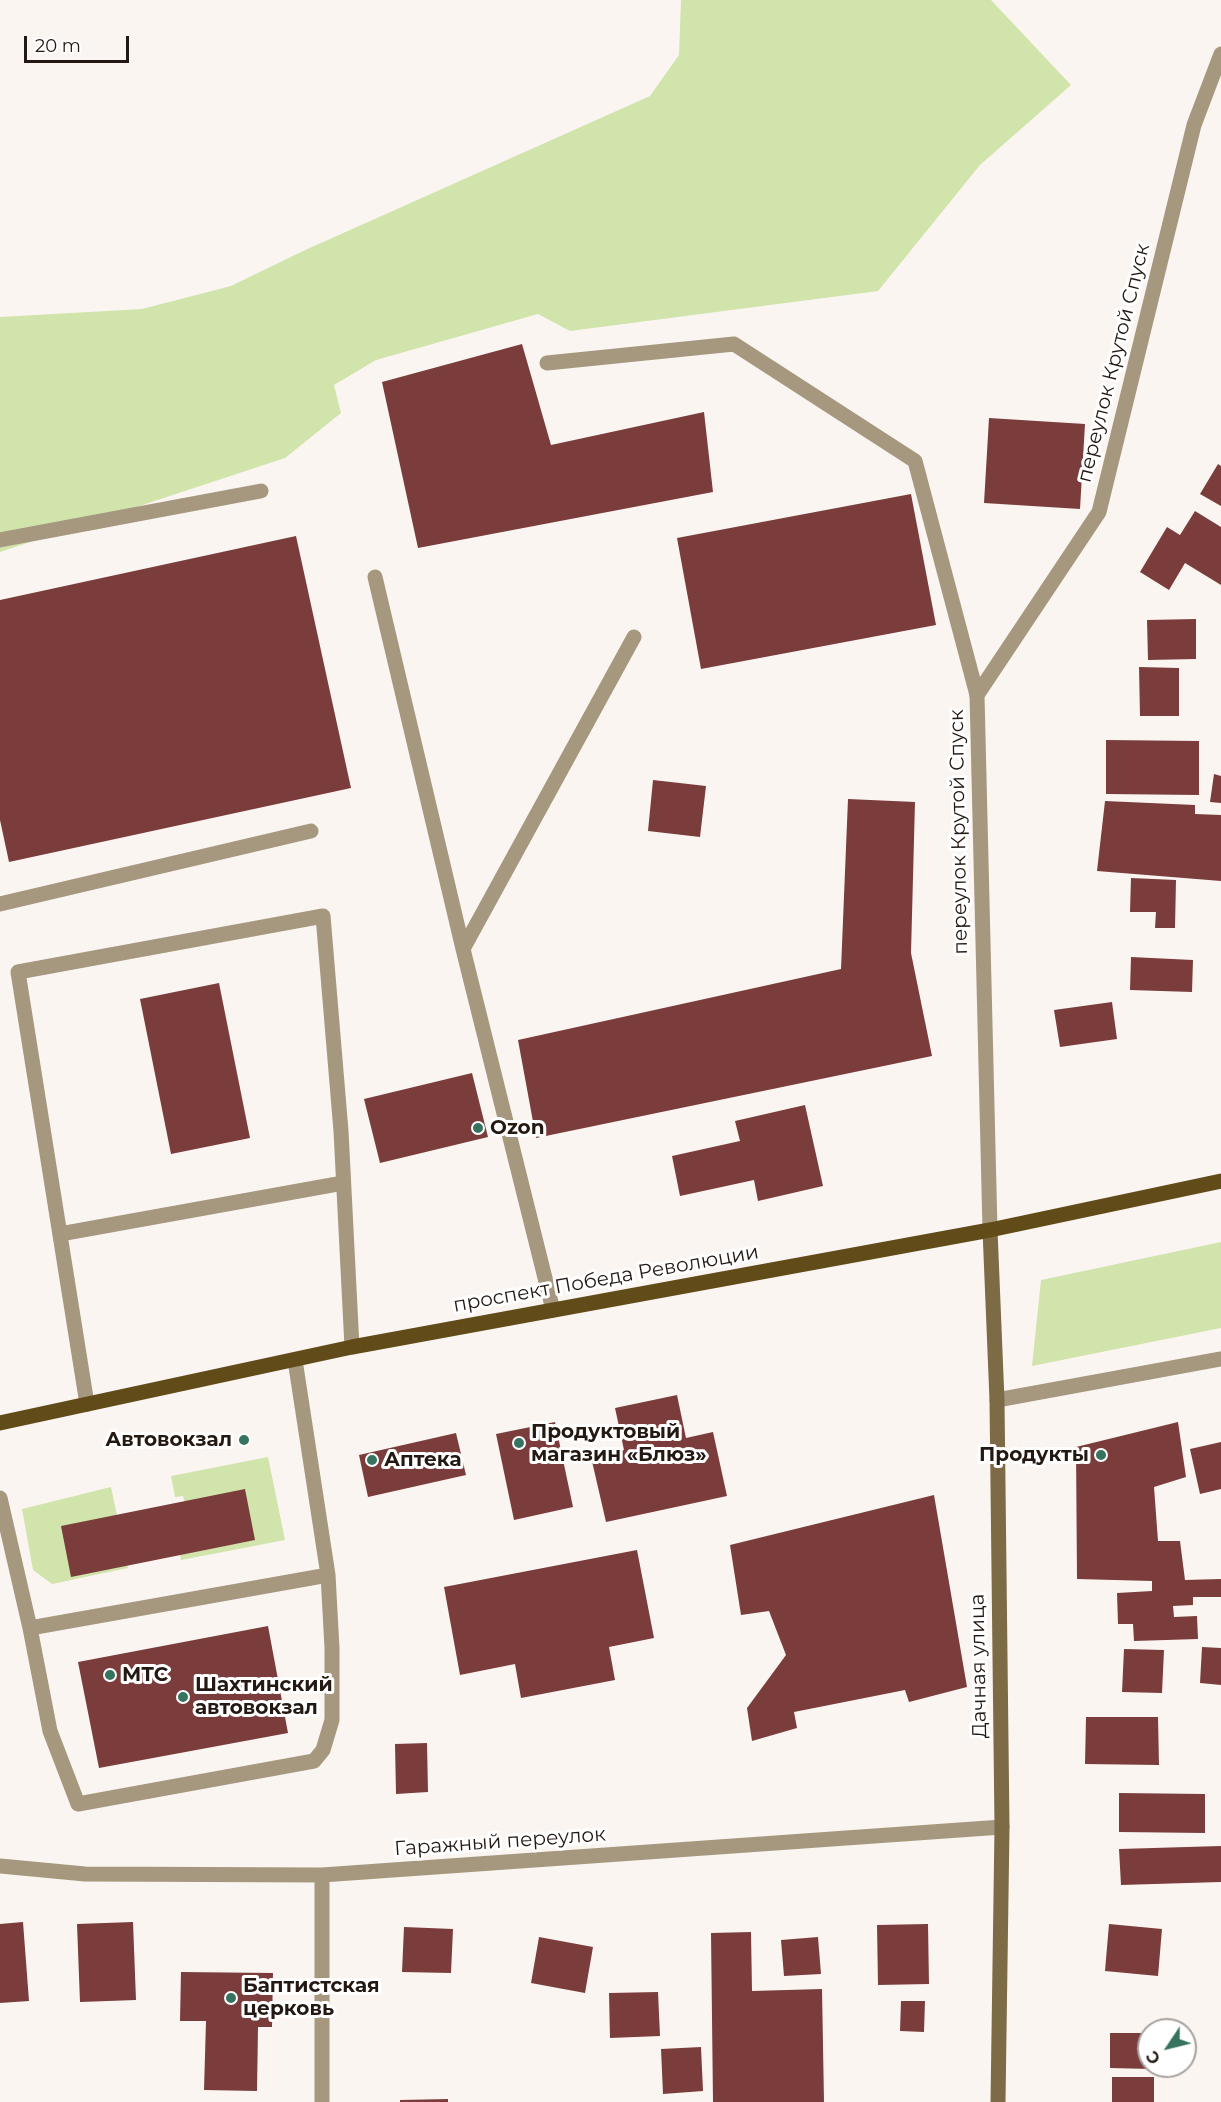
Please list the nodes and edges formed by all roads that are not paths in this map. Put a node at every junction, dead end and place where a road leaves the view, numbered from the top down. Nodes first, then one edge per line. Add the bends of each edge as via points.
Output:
1 (1221, 54) edge
2 (547, 363) dead end
3 (261, 491) dead end
4 (0, 540) edge
5 (375, 577) dead end
6 (634, 637) dead end
7 (977, 695) junction
8 (311, 831) dead end
9 (0, 904) edge
10 (463, 949) junction
11 (1221, 1181) edge
12 (343, 1183) junction
13 (990, 1230) junction
14 (60, 1234) junction
15 (553, 1310) junction
16 (352, 1347) junction
17 (295, 1359) junction
18 (1221, 1359) edge
19 (997, 1400) junction
20 (87, 1404) junction
21 (0, 1423) edge
22 (0, 1498) edge
23 (328, 1575) junction
24 (30, 1628) junction
25 (1002, 1827) junction
26 (0, 1866) edge
27 (322, 1875) junction
28 (322, 2102) edge
29 (998, 2102) edge

1 - 7 street, переулок Крутой Спуск via 1194,125 1099,512
2 - 7 street via 734,344 915,461
3 - 4 street
5 - 10 street
6 - 10 street
7 - 13 street, переулок Крутой Спуск
8 - 9 street
10 - 15 street
11 - 13 main road, проспект Победа Революции
12 - 14 street
12 - 14 street via 323,916 18,972
12 - 16 street
13 - 15 main road, проспект Победа Революции
13 - 19 street, Дачная улица
14 - 20 street
15 - 16 main road, проспект Победа Революции
16 - 17 main road, проспект Победа Революции
17 - 20 main road, проспект Победа Революции
17 - 23 street
18 - 19 street
19 - 25 street, Дачная улица
20 - 21 main road, проспект Победа Революции
22 - 24 street
23 - 24 street
23 - 24 street via 332,1720 323,1750 314,1761 78,1804 50,1731
25 - 27 street, Гаражный переулок
25 - 29 street, Дачная улица
26 - 27 street, Гаражный переулок via 85,1874
27 - 28 street

